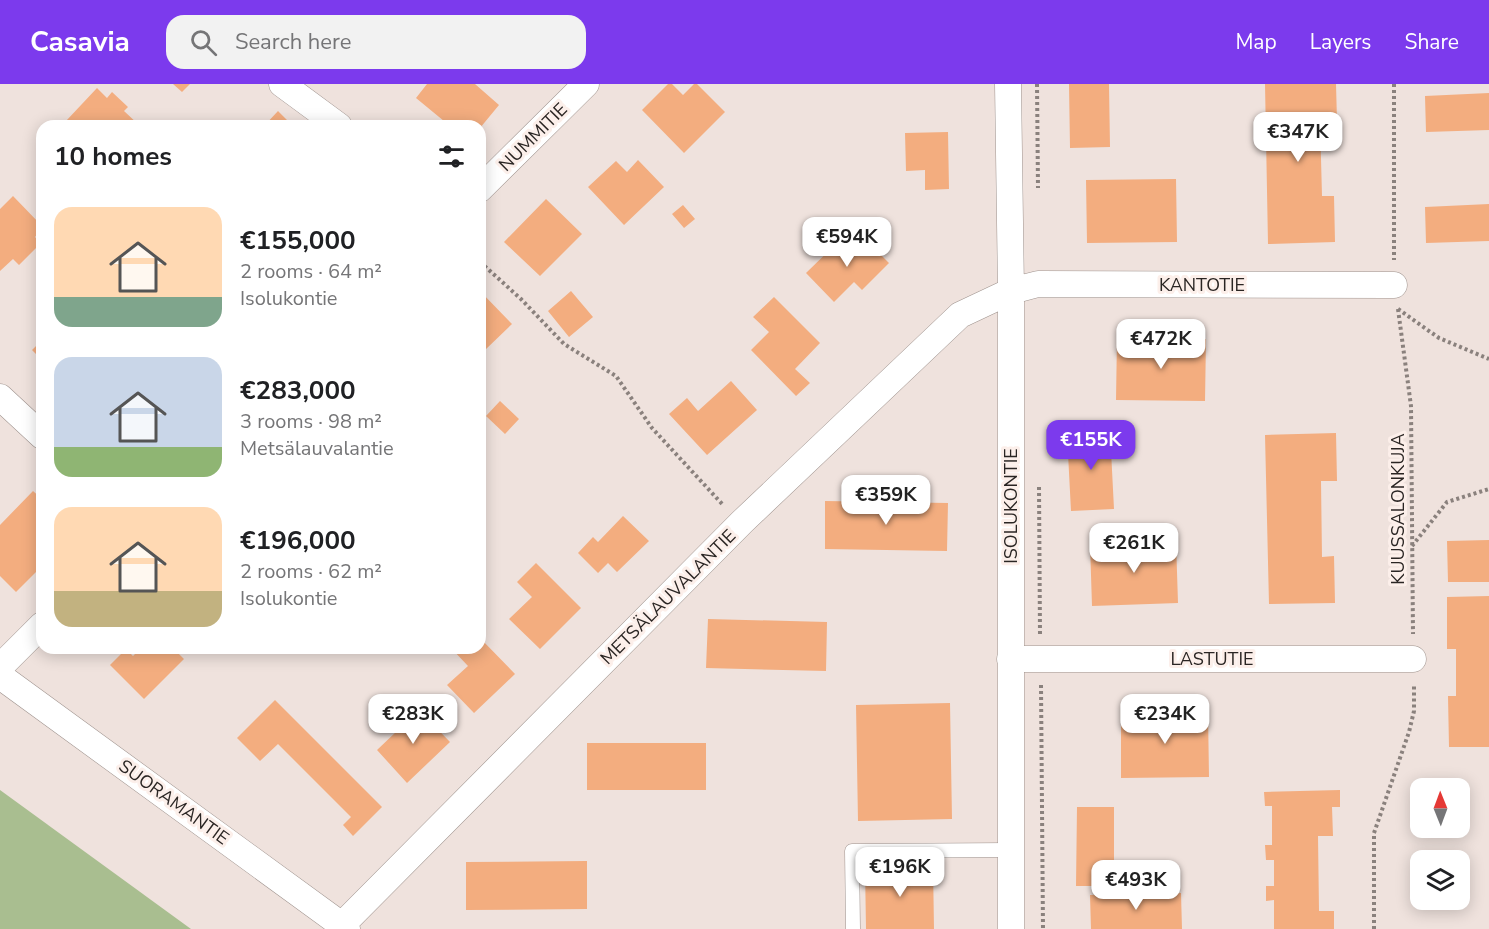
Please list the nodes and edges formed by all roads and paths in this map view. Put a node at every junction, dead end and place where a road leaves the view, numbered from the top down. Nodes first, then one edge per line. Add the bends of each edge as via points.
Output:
1 (282, 84) edge
2 (586, 84) edge
3 (1008, 84) edge
4 (1394, 84) edge
5 (331, 120) edge
6 (486, 183) edge
7 (486, 267) edge
8 (1011, 291) junction
9 (1396, 297) junction
10 (1489, 359) edge
11 (0, 397) edge
12 (36, 430) edge
13 (1489, 489) edge
14 (742, 522) junction
15 (1412, 546) junction
16 (36, 632) edge
17 (1413, 658) junction
18 (1040, 659) junction
19 (1010, 660) junction
20 (0, 667) edge
21 (0, 676) edge
22 (1010, 850) junction
23 (344, 927) edge
24 (853, 929) edge
25 (1011, 929) edge
26 (1043, 929) edge
27 (1374, 929) edge

1 - 5 street
2 - 6 street, NUMMITIE
3 - 8 street, ISOLUKONTIE
4 - 9 path, KUUSSALONKUJA
7 - 14 path via 564,344 616,376 652,428
8 - 9 street, KANTOTIE via 1038,284
8 - 14 street, METSÄLAUVALANTIE via 960,315
8 - 19 street, ISOLUKONTIE
9 - 10 path via 1439,338
9 - 15 path, KUUSSALONKUJA via 1411,406
11 - 12 street
13 - 15 path via 1447,502
14 - 23 street, METSÄLAUVALANTIE
15 - 17 path, KUUSSALONKUJA
16 - 20 street
17 - 18 street, LASTUTIE
17 - 27 path, KUUSSALONKUJA via 1414,711 1374,833
18 - 19 street, LASTUTIE
18 - 26 path
19 - 22 street, ISOLUKONTIE
21 - 23 street, SUORAMANTIE
22 - 24 lane via 852,851
22 - 25 street, ISOLUKONTIE

